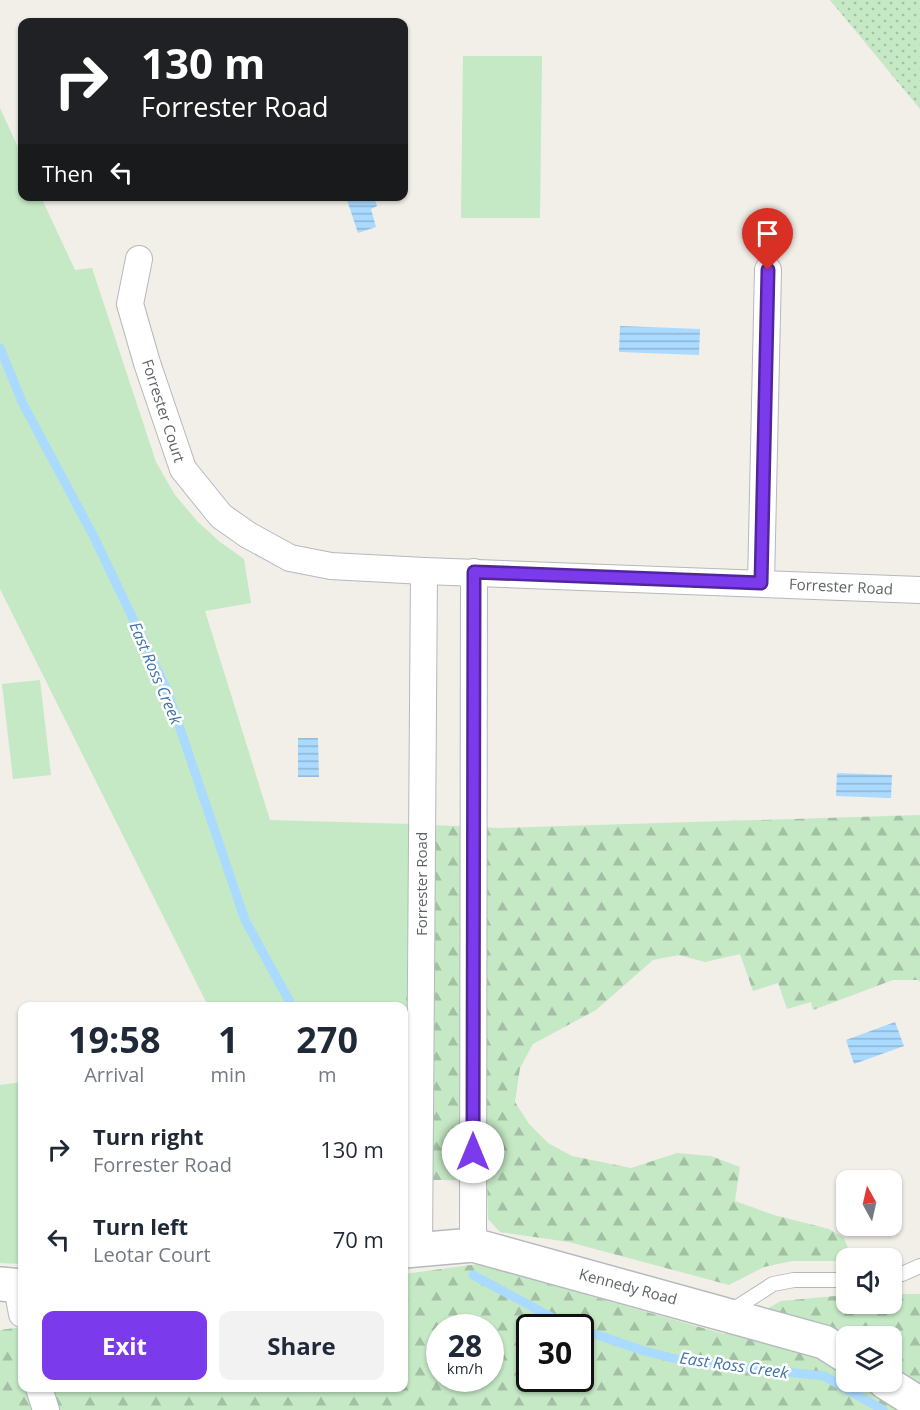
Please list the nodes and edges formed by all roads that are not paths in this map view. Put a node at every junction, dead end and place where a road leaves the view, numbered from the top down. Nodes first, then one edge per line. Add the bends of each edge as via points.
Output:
1 (139, 259) dead end
2 (768, 270) dead end
3 (424, 571) junction
4 (474, 572) junction
5 (761, 583) junction
6 (920, 590) edge
7 (473, 1245) junction
8 (411, 1250) edge
9 (920, 1266) edge
10 (902, 1274) edge
11 (836, 1280) edge
12 (726, 1314) junction
13 (836, 1350) edge
14 (40, 1392) edge
15 (901, 1392) edge
16 (920, 1404) edge
17 (46, 1410) edge

1 - 3 street, Forrester Court via 130,304 147,363 183,469 221,516 248,536 290,558 331,566
2 - 5 street
3 - 4 street, Forrester Road
3 - 8 street, Forrester Road
4 - 5 street, Forrester Road
4 - 7 street
5 - 6 street, Forrester Road
7 - 8 street, Kennedy Road
7 - 12 street, Kennedy Road
9 - 10 lane
11 - 12 lane via 773,1284
12 - 13 street, Kennedy Road via 824,1342
14 - 17 street
15 - 16 street

